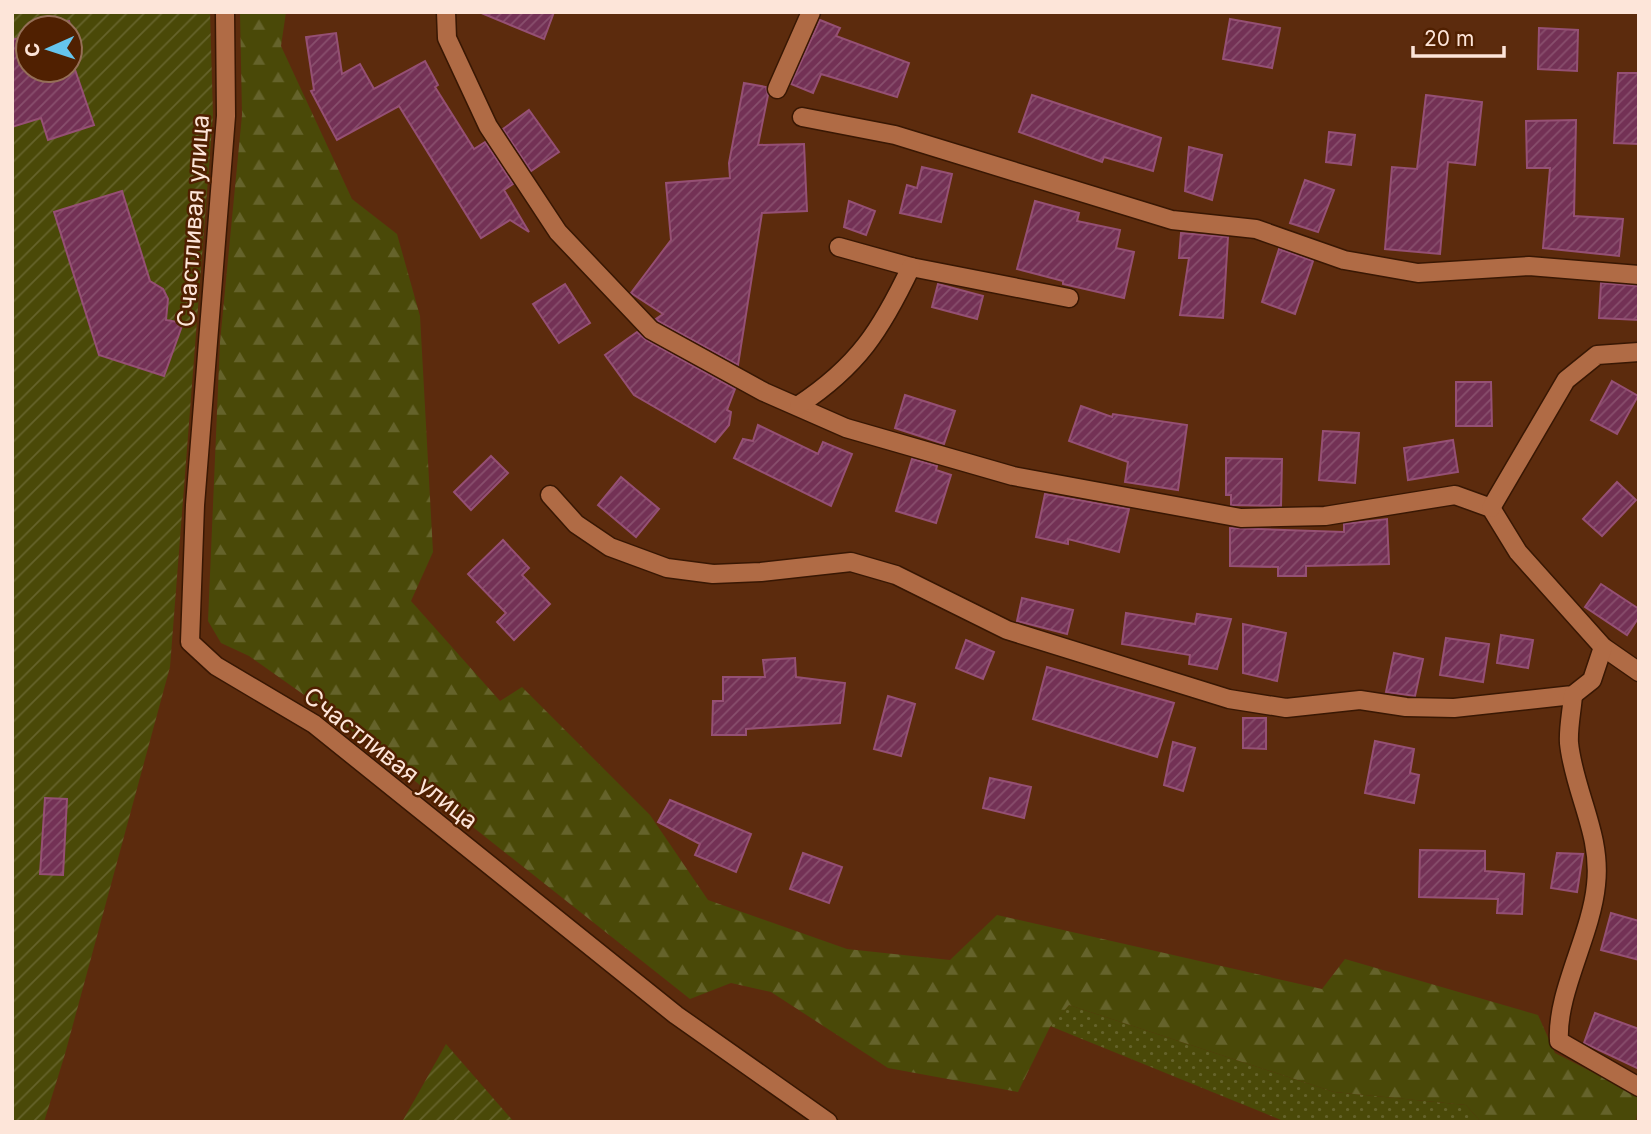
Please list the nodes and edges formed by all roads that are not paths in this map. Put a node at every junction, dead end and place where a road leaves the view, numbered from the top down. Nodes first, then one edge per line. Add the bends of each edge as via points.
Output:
1 (225, 12) edge
2 (446, 12) edge
3 (811, 12) edge
4 (777, 89) dead end
5 (802, 117) dead end
6 (839, 247) dead end
7 (911, 267) junction
8 (1639, 275) edge
9 (1069, 298) dead end
10 (1639, 352) edge
11 (799, 405) junction
12 (550, 495) dead end
13 (1491, 508) junction
14 (1604, 648) junction
15 (1639, 672) edge
16 (1573, 695) junction
17 (1639, 1087) edge
18 (828, 1122) edge

1 - 18 street, Счастливая улица via 226,116 195,505 190,642 216,666 314,724 676,1014
2 - 11 street via 447,38 488,125 558,232 651,330 764,392
3 - 4 street
5 - 8 street via 895,135 1172,220 1256,229 1344,260 1418,273 1529,266
6 - 7 street
7 - 9 street
7 - 11 street via 886,320 857,359
10 - 13 street via 1597,355 1566,380
11 - 13 street via 846,428 1013,476 1241,518 1325,516 1455,495
12 - 16 street via 576,524 610,547 667,568 713,574 851,562 896,575 1007,629 1229,699 1286,708 1360,700 1454,708
13 - 14 street via 1518,552
14 - 15 street
14 - 16 street via 1592,680
16 - 17 street via 1569,742 1595,838 1597,884 1558,1023 1559,1041

